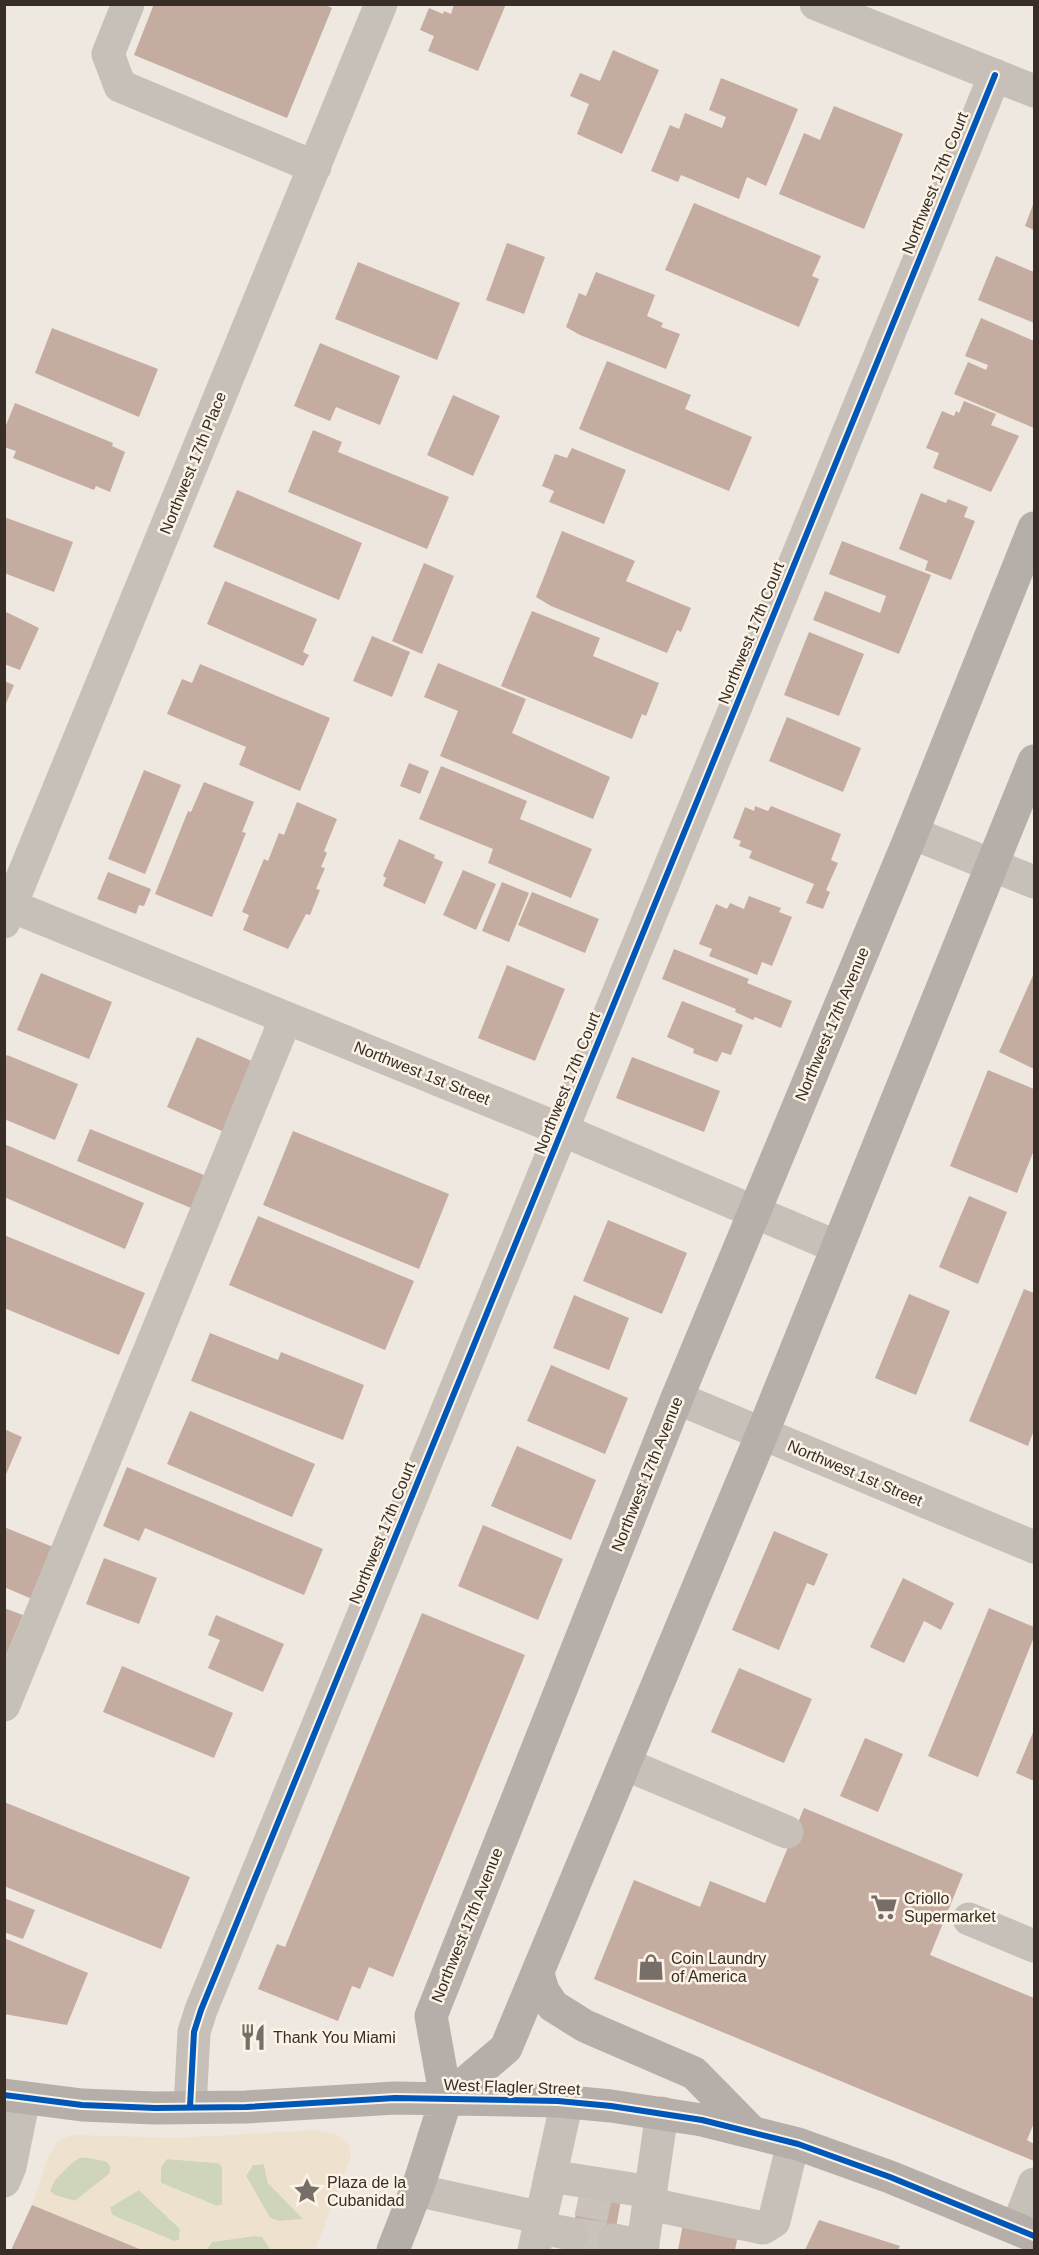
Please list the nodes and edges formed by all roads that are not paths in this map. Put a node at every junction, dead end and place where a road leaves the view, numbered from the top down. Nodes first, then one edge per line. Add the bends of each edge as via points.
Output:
1 (128, 4) edge
2 (381, 4) edge
3 (816, 4) edge
4 (995, 75) junction
5 (1035, 91) edge
6 (315, 167) junction
7 (1035, 528) edge
8 (1035, 761) edge
9 (912, 833) junction
10 (991, 864) junction
11 (1035, 882) edge
12 (7, 910) edge
13 (286, 1018) junction
14 (562, 1130) junction
15 (753, 1213) junction
16 (837, 1247) junction
17 (677, 1398) junction
18 (762, 1434) junction
19 (1035, 1547) edge
20 (4, 1705) edge
21 (625, 1764) junction
22 (787, 1832) dead end
23 (969, 1919) dead end
24 (1035, 1946) edge
25 (538, 1974) junction
26 (14, 2096) edge
27 (446, 2099) junction
28 (567, 2101) junction
29 (190, 2107) junction
30 (662, 2113) junction
31 (753, 2132) junction
32 (793, 2143) junction
33 (4, 2181) edge
34 (1035, 2184) edge
35 (416, 2190) junction
36 (642, 2205) junction
37 (549, 2211) edge
38 (1026, 2232) edge
39 (572, 2234) tunnel mouth
40 (633, 2246) edge
41 (393, 2250) edge

1 - 6 street via 108,54 120,86
2 - 6 street, Northwest 17th Place
3 - 4 street
4 - 5 street
4 - 14 street, Northwest 17th Court
6 - 12 street, Northwest 17th Place
7 - 9 main road, Northwest 17th Avenue
8 - 10 main road
9 - 10 street
9 - 15 main road, Northwest 17th Avenue
10 - 11 street
10 - 16 main road
12 - 13 street, Northwest 1st Street
13 - 14 street, Northwest 1st Street
13 - 20 street
14 - 15 street, Northwest 1st Street
14 - 29 street, Northwest 17th Court via 201,2010 194,2032
15 - 16 street, Northwest 1st Street
15 - 17 main road, Northwest 17th Avenue
16 - 18 main road
17 - 18 street, Northwest 1st Street
17 - 27 main road, Northwest 17th Avenue via 430,2016
18 - 19 street, Northwest 1st Street
18 - 21 main road
21 - 22 street
21 - 25 main road
23 - 24 street
25 - 27 main road via 506,2048
25 - 31 main road via 552,2006 585,2026 694,2073
26 - 29 main road, West Flagler Street via 82,2105
26 - 33 street via 10,2167
27 - 28 main road, West Flagler Street
27 - 29 main road, West Flagler Street via 340,2099
27 - 35 main road
28 - 30 main road, West Flagler Street
28 - 37 street
30 - 31 main road, West Flagler Street
30 - 36 street
31 - 32 main road, West Flagler Street
32 - 36 street via 774,2221 763,2228
32 - 38 main road, West Flagler Street
34 - 38 street
35 - 37 street
35 - 41 main road
36 - 37 street
36 - 40 street
37 - 39 street

